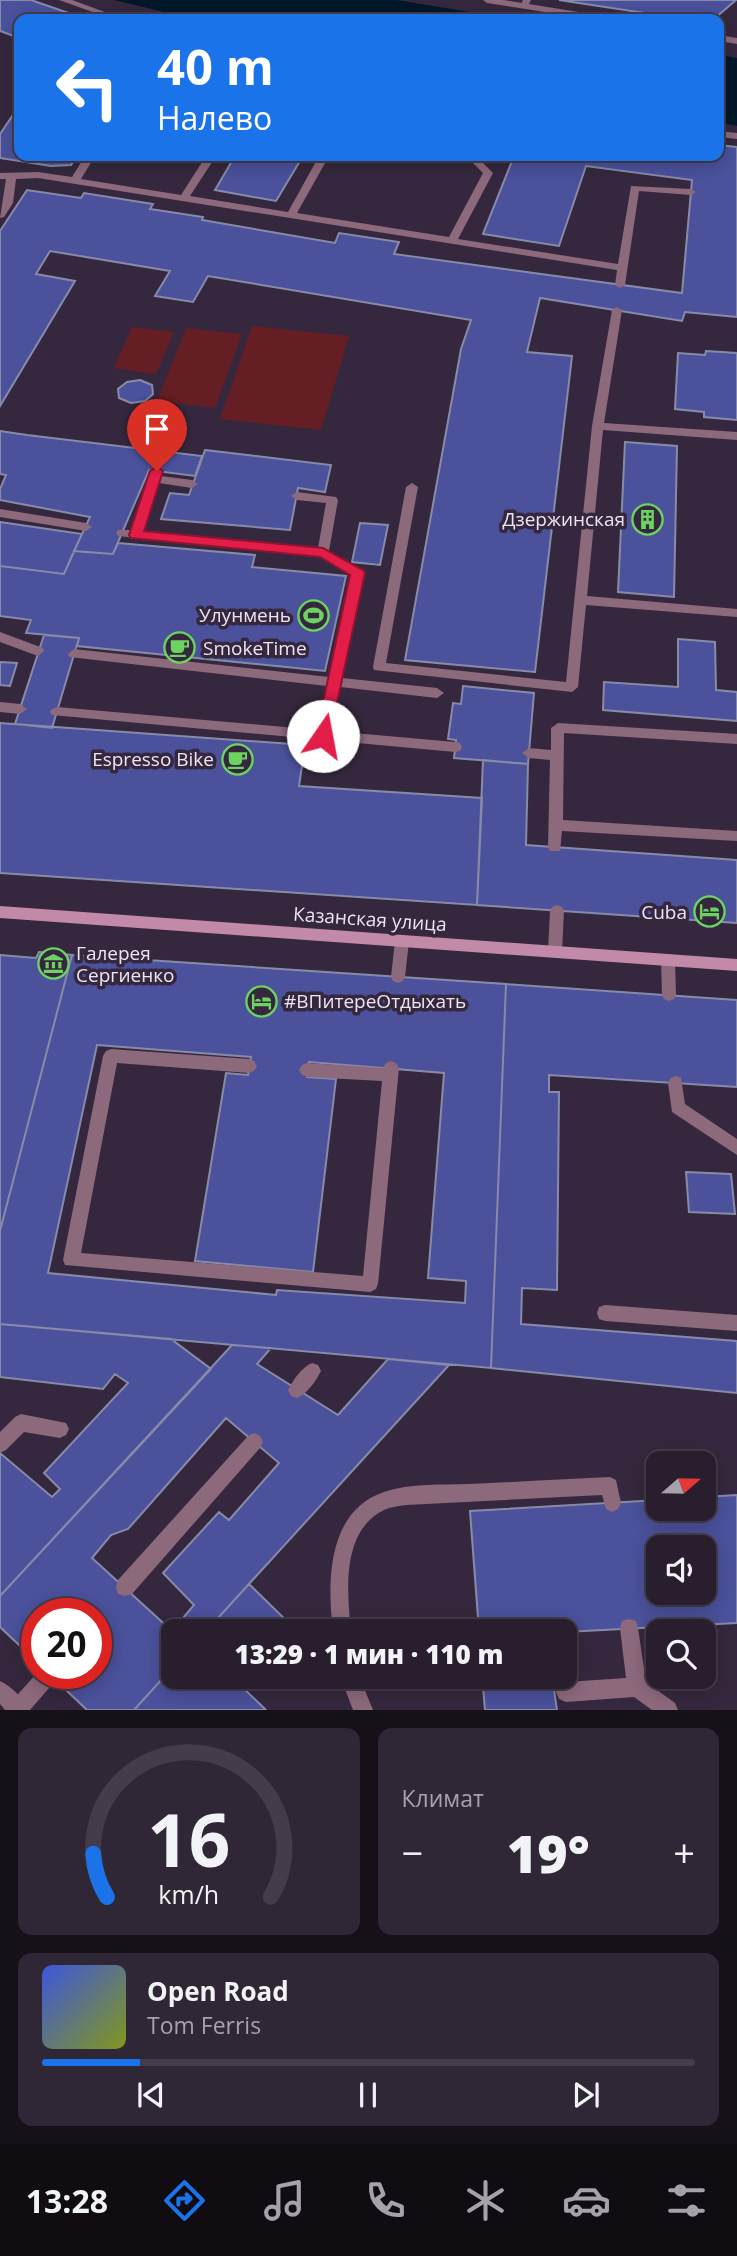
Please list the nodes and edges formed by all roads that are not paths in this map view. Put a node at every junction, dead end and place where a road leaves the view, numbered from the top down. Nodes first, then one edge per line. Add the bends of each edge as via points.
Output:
1 (63, 0) edge
2 (487, 0) edge
3 (525, 3) edge
4 (105, 14) edge
5 (579, 14) edge
6 (87, 161) edge
7 (208, 161) edge
8 (321, 161) edge
9 (476, 161) edge
10 (6, 175) edge
11 (75, 181) junction
12 (691, 192) dead end
13 (184, 198) junction
14 (0, 215) edge
15 (291, 215) junction
16 (452, 241) junction
17 (623, 268) junction
18 (620, 285) dead end
19 (617, 310) dead end
20 (598, 426) junction
21 (168, 435) dead end
22 (737, 436) edge
23 (163, 451) dead end
24 (192, 484) dead end
25 (412, 487) dead end
26 (297, 496) dead end
27 (0, 513) edge
28 (86, 527) dead end
29 (323, 553) junction
30 (580, 600) junction
31 (737, 613) edge
32 (0, 637) edge
33 (38, 651) dead end
34 (74, 654) dead end
35 (335, 682) junction
36 (438, 693) dead end
37 (0, 707) edge
38 (20, 709) dead end
39 (57, 712) dead end
40 (323, 736) junction
41 (737, 739) edge
42 (455, 747) dead end
43 (529, 753) dead end
44 (557, 755) junction
45 (556, 825) junction
46 (737, 836) edge
47 (555, 847) dead end
48 (556, 911) dead end
49 (0, 912) edge
50 (402, 941) junction
51 (555, 951) junction
52 (668, 960) junction
53 (737, 965) edge
54 (398, 977) dead end
55 (669, 995) dead end
56 (249, 1066) dead end
57 (307, 1070) dead end
58 (676, 1083) dead end
59 (737, 1148) edge
60 (606, 1313) dead end
61 (737, 1322) edge
62 (312, 1371) dead end
63 (297, 1390) dead end
64 (61, 1429) dead end
65 (254, 1442) dead end
66 (0, 1444) edge
67 (612, 1503) dead end
68 (125, 1587) dead end
69 (340, 1619) edge
70 (629, 1628) dead end
71 (637, 1687) junction
72 (35, 1689) edge
73 (354, 1689) edge
74 (0, 1691) edge
75 (566, 1692) dead end
76 (18, 1709) edge
77 (363, 1710) edge
78 (668, 1710) edge

1 - 4 street
2 - 3 street
3 - 5 street
6 - 11 street
7 - 13 street
8 - 15 street
9 - 16 street via 488,173
10 - 11 street via 38,174
10 - 14 street via 8,203
11 - 13 street
12 - 17 street via 635,188
13 - 15 street
15 - 16 street
16 - 17 street
17 - 18 street
19 - 20 street
20 - 22 street
20 - 30 street
21 - 23 street
24 - 29 street via 155,475 129,534
25 - 30 street via 379,667 572,687
26 - 29 street via 332,500
27 - 28 street
29 - 35 street via 358,573
30 - 31 street
32 - 33 street
34 - 35 street
35 - 36 street
35 - 40 street
37 - 38 street
39 - 40 street
40 - 42 street
41 - 44 street via 558,728
43 - 44 street
44 - 45 street
45 - 46 street
45 - 47 street
48 - 51 street
49 - 50 street, Казанская улица
50 - 51 street, Казанская улица
50 - 54 street
51 - 52 street, Казанская улица
52 - 53 street, Казанская улица
52 - 55 street
56 - 57 street via 111,1056 71,1261 370,1284 391,1072
58 - 59 street via 677,1107
60 - 61 street
62 - 63 street
64 - 66 street via 21,1423
65 - 68 street
67 - 69 street via 610,1486 406,1496 378,1503 357,1522 342,1556
70 - 71 street
71 - 75 street
71 - 78 street
72 - 76 street
73 - 77 street
74 - 76 street

